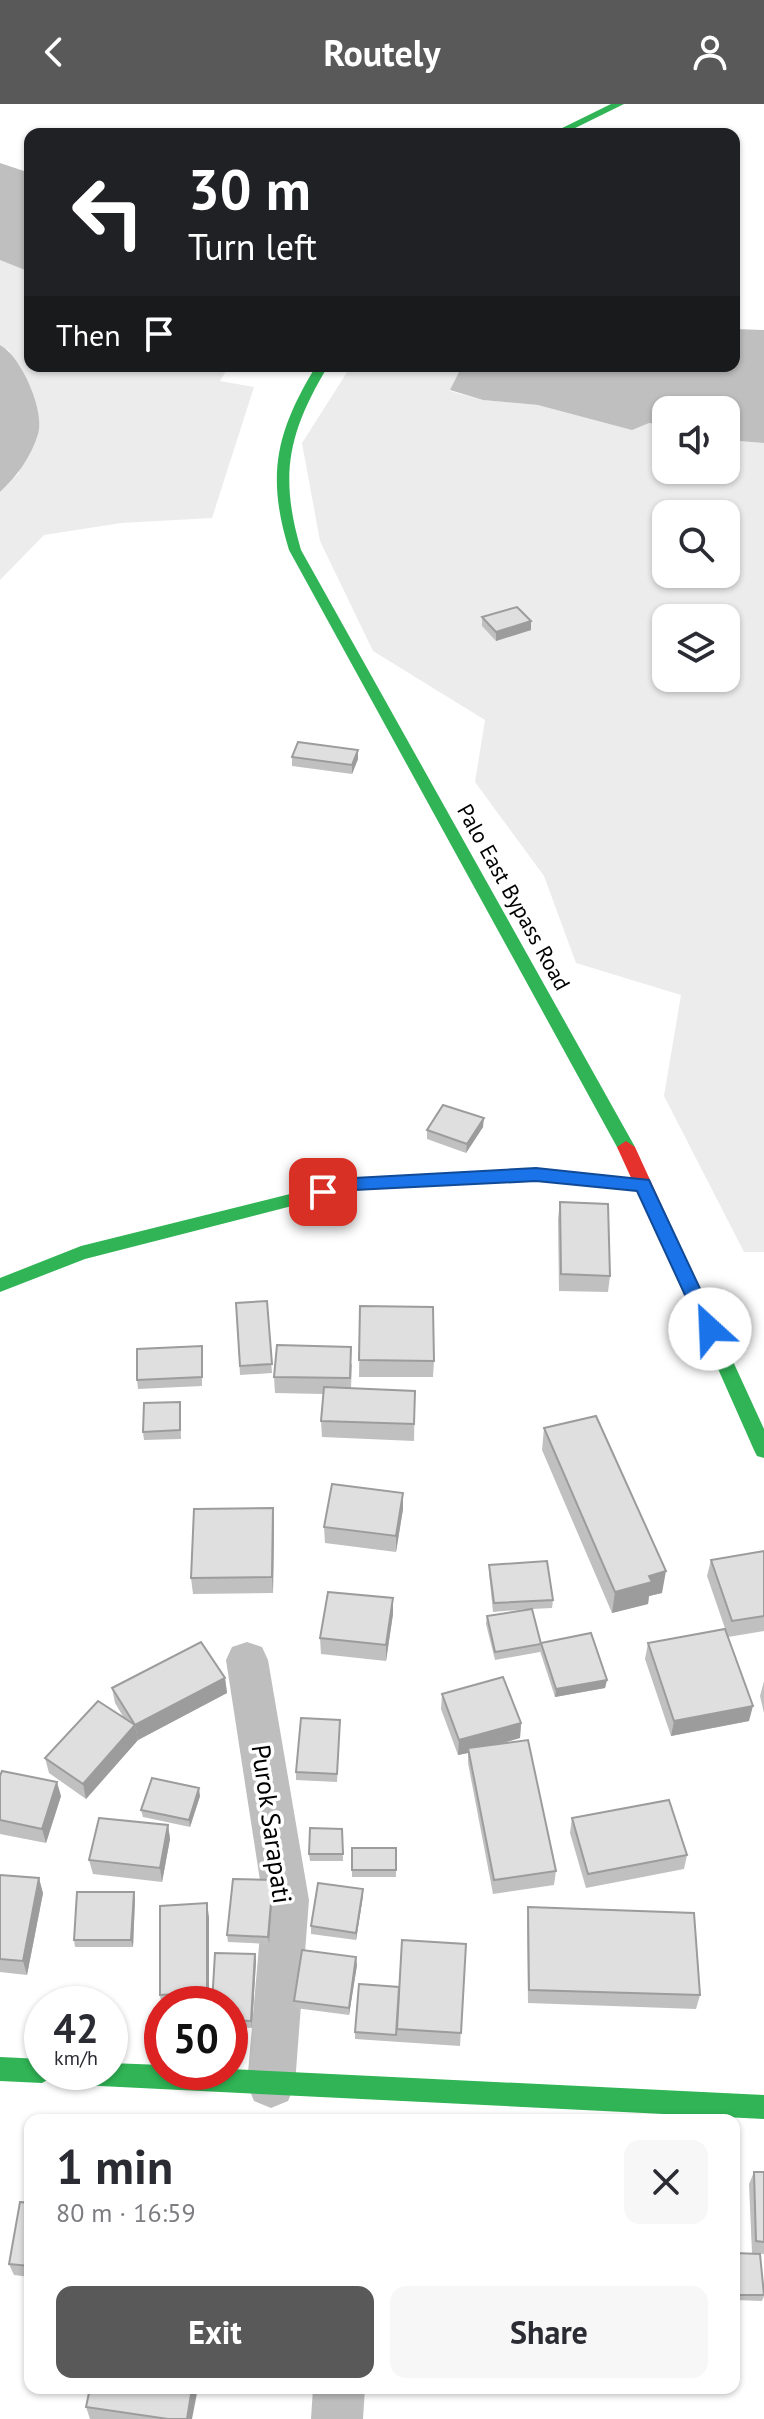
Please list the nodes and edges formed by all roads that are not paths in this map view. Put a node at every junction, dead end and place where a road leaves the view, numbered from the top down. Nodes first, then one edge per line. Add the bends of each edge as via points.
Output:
1 (619, 104) edge
2 (568, 128) edge
3 (318, 372) edge
4 (643, 1185) junction
5 (0, 1285) edge
6 (764, 1450) edge
7 (247, 1660) dead end
8 (0, 2069) edge
9 (24, 2070) edge
10 (128, 2076) edge
11 (271, 2084) junction
12 (363, 2105) edge
13 (764, 2107) edge
14 (339, 2394) edge
15 (337, 2419) edge

1 - 2 main road
3 - 4 main road, Palo East Bypass Road via 290,420 279,463 280,512 295,550
4 - 5 main road via 536,1175 354,1184 81,1253
4 - 6 main road, Palo East Bypass Road
7 - 11 street, Purok Sarapati via 286,1900
8 - 9 main road
10 - 11 main road
11 - 12 main road
12 - 13 main road
14 - 15 street

